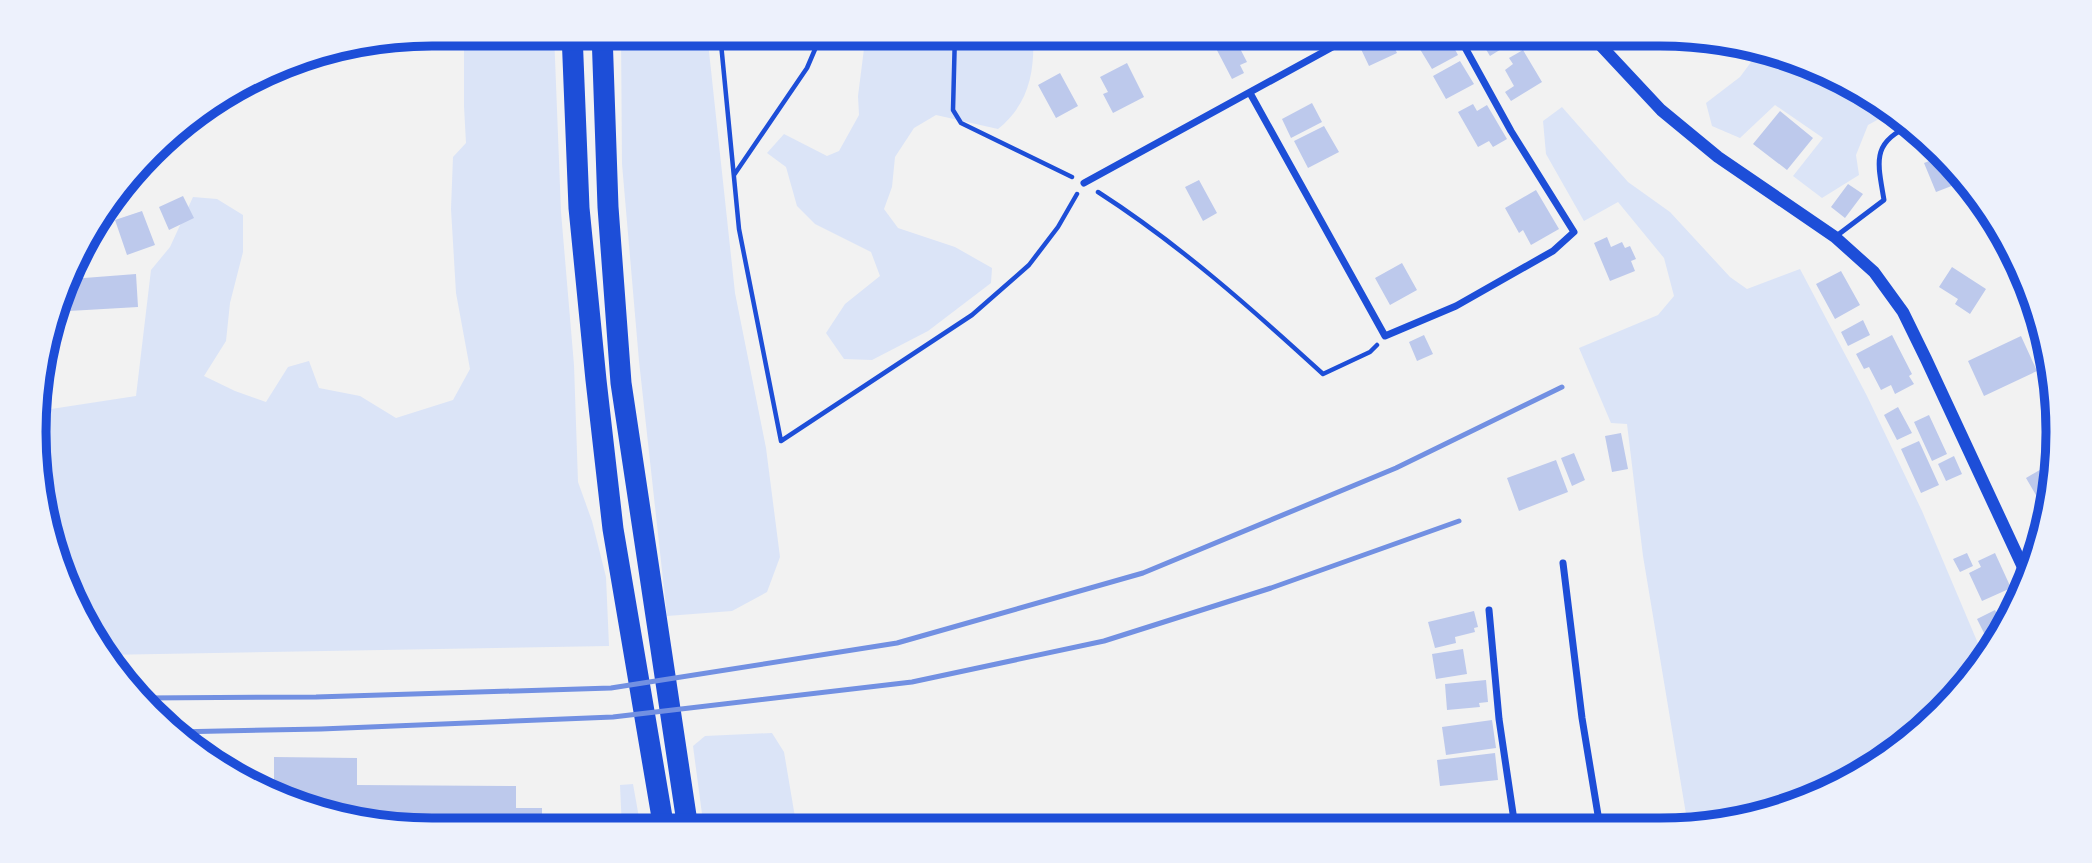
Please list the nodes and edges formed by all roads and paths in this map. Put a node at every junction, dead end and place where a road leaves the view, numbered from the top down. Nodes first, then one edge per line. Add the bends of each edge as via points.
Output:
1 (573, 46) edge
2 (602, 46) edge
3 (721, 46) edge
4 (816, 46) edge
5 (955, 46) edge
6 (1335, 46) edge
7 (1465, 46) edge
8 (1601, 46) edge
9 (1250, 93) junction
10 (1901, 130) edge
11 (733, 176) junction
12 (1084, 183) junction
13 (1835, 237) junction
14 (1384, 336) junction
15 (1563, 563) dead end
16 (2022, 566) edge
17 (1489, 610) dead end
18 (662, 818) edge
19 (686, 818) edge
20 (1514, 818) edge
21 (1599, 818) edge

1 - 18 highway via 579,208 613,529
2 - 19 highway via 621,383
3 - 11 path
4 - 11 path via 807,68
5 - 12 path via 953,110 961,123
6 - 9 street
7 - 14 street via 1574,232 1553,251 1456,306
8 - 13 street via 1661,110 1718,157
9 - 12 street
9 - 14 street
10 - 13 lane via 1884,142 1877,162 1884,201
11 - 12 path via 739,229 781,441 972,316 1029,265
12 - 14 path via 1175,247 1323,374 1370,352
13 - 16 street via 1874,272 1903,312
15 - 21 street
17 - 20 street

